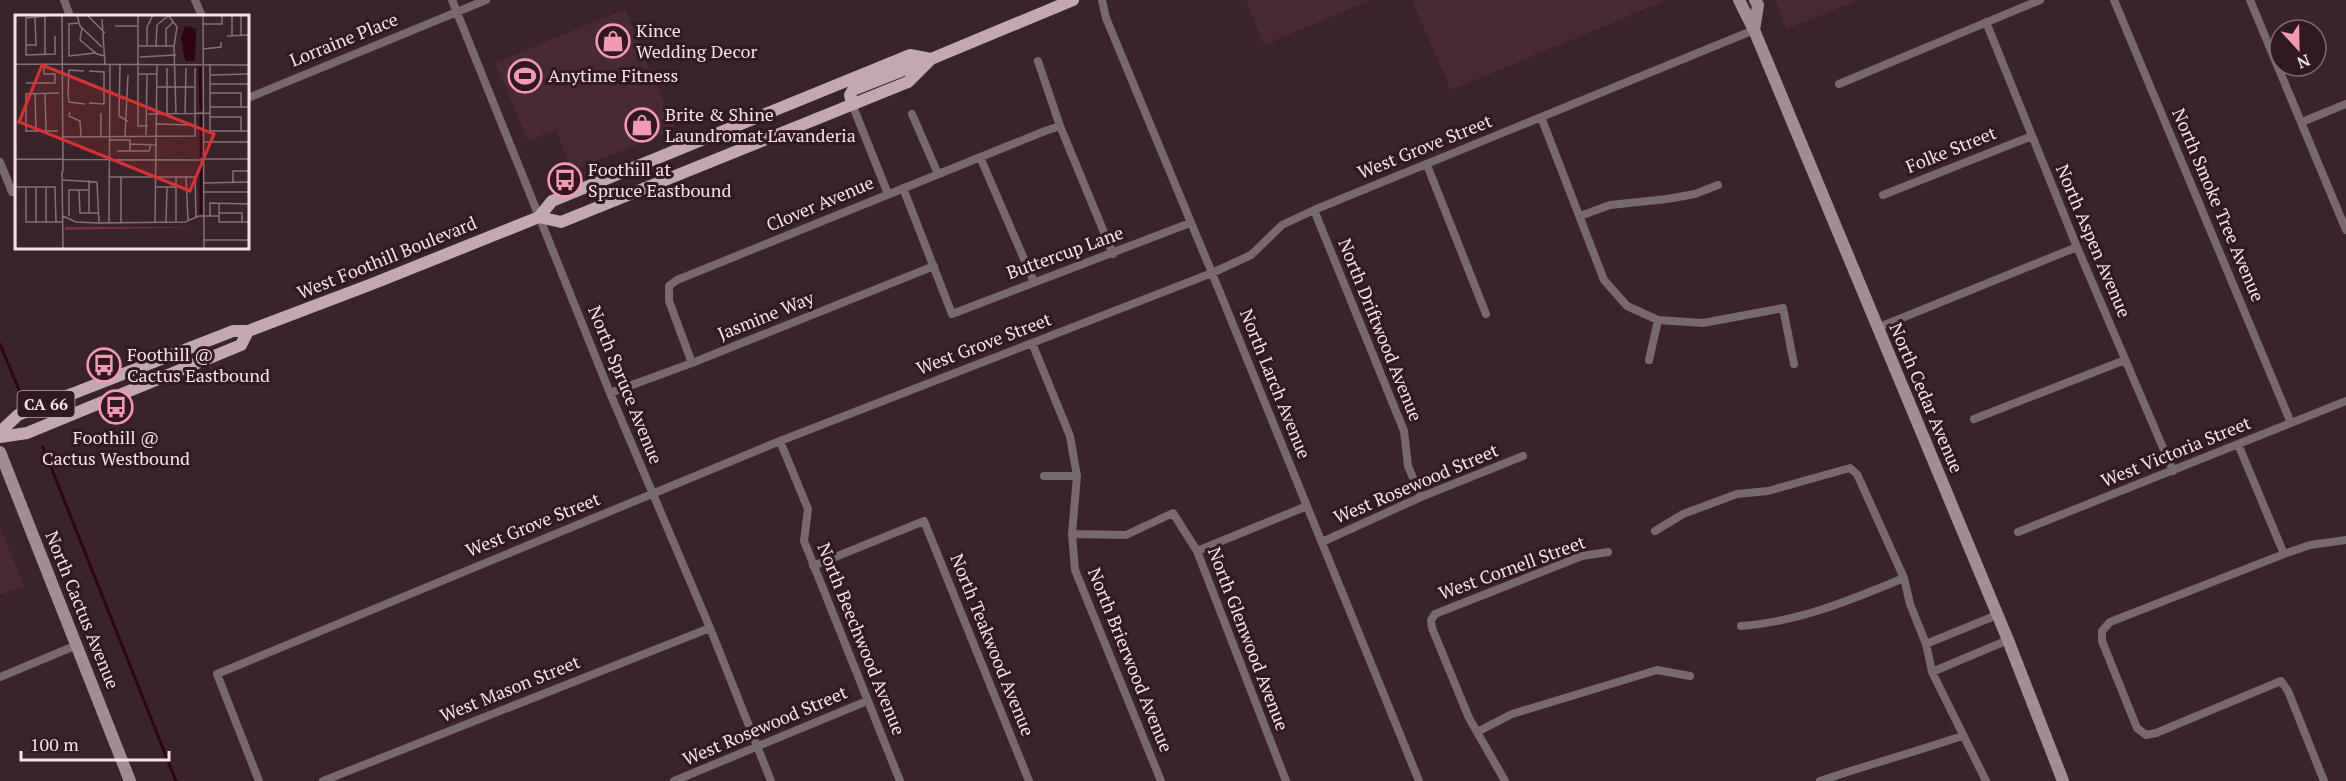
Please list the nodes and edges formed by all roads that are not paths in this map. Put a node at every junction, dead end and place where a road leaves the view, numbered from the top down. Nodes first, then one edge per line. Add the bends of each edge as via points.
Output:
1 (64, 0) edge
2 (195, 0) edge
3 (452, 0) edge
4 (486, 0) edge
5 (1073, 0) edge
6 (1102, 0) edge
7 (1739, 0) edge
8 (1755, 0) edge
9 (2040, 0) edge
10 (2114, 0) edge
11 (2250, 0) edge
12 (457, 12) junction
13 (70, 15) edge
14 (202, 15) edge
15 (1986, 22) junction
16 (1754, 30) junction
17 (931, 59) junction
18 (1038, 61) dead end
19 (1839, 84) dead end
20 (249, 98) edge
21 (852, 104) junction
22 (2346, 104) edge
23 (912, 114) dead end
24 (1541, 117) junction
25 (2302, 122) junction
26 (1060, 126) junction
27 (2032, 136) junction
28 (980, 157) junction
29 (0, 162) edge
30 (1427, 165) junction
31 (938, 174) junction
32 (1718, 184) dead end
33 (903, 188) junction
34 (14, 191) edge
35 (888, 194) junction
36 (1882, 195) dead end
37 (1314, 210) junction
38 (1580, 216) junction
39 (539, 217) junction
40 (1190, 223) junction
41 (2346, 230) edge
42 (2077, 247) junction
43 (1113, 254) junction
44 (934, 266) junction
45 (1212, 273) junction
46 (1034, 282) junction
47 (1486, 314) dead end
48 (1658, 320) junction
49 (1877, 328) junction
50 (248, 331) junction
51 (1032, 343) junction
52 (1649, 360) dead end
53 (2125, 360) junction
54 (692, 363) junction
55 (1794, 364) dead end
56 (610, 393) junction
57 (2346, 401) edge
58 (1974, 419) dead end
59 (2290, 423) junction
60 (0, 432) edge
61 (0, 437) edge
62 (780, 441) junction
63 (2238, 444) junction
64 (0, 452) edge
65 (1523, 456) dead end
66 (2173, 471) junction
67 (1044, 476) dead end
68 (1077, 476) junction
69 (651, 494) junction
70 (1421, 497) junction
71 (1307, 506) junction
72 (1655, 531) dead end
73 (2018, 532) dead end
74 (1072, 534) junction
75 (2346, 540) edge
76 (1322, 543) junction
77 (1197, 551) junction
78 (1608, 552) dead end
79 (2284, 554) junction
80 (813, 566) junction
81 (1904, 578) junction
82 (1997, 615) junction
83 (1740, 626) dead end
84 (710, 628) junction
85 (2008, 640) junction
86 (1926, 644) junction
87 (77, 645) junction
88 (1932, 672) junction
89 (1690, 676) dead end
90 (0, 677) edge
91 (867, 701) junction
92 (1477, 732) junction
93 (1962, 736) junction
94 (757, 747) junction
95 (130, 781) edge
96 (259, 781) edge
97 (323, 781) edge
98 (674, 781) edge
99 (771, 781) edge
100 (900, 781) edge
101 (1029, 781) edge
102 (1161, 781) edge
103 (1286, 781) edge
104 (1419, 781) edge
105 (1505, 781) edge
106 (1820, 781) edge
107 (1986, 781) edge
108 (2064, 781) edge
109 (2324, 781) edge

1 - 13 street
2 - 14 street
3 - 12 street, North Spruce Avenue
4 - 12 street, Lorraine Place
5 - 17 main road, West Foothill Boulevard
6 - 40 street, North Larch Avenue
7 - 16 main road, North Cedar Avenue
8 - 16 main road, North Cedar Avenue via 1758,5
9 - 15 street
10 - 59 street, North Smoke Tree Avenue
11 - 25 street
12 - 20 street, Lorraine Place
12 - 39 street, North Spruce Avenue
15 - 19 street
15 - 27 street, North Aspen Avenue
16 - 24 street, West Grove Street
16 - 49 main road, North Cedar Avenue
17 - 21 main road, West Foothill Boulevard via 908,81
17 - 39 main road, West Foothill Boulevard via 910,55 552,201
18 - 26 street
21 - 35 street
21 - 39 main road, West Foothill Boulevard via 561,222
22 - 25 street
23 - 31 street
24 - 30 street, West Grove Street
24 - 38 street
25 - 41 street
26 - 28 street, Clover Avenue
26 - 43 street
27 - 36 street, Folke Street
27 - 42 street, North Aspen Avenue
28 - 31 street, Clover Avenue
28 - 46 street
29 - 34 street
30 - 37 street, West Grove Street
30 - 47 street
31 - 33 street, Clover Avenue
32 - 38 street via 1695,194 1610,205
33 - 35 street, Clover Avenue
33 - 44 street
35 - 54 street, Clover Avenue via 669,286 669,301
37 - 45 street, West Grove Street via 1282,225 1251,255
37 - 70 street, North Driftwood Avenue via 1404,431 1408,466
38 - 48 street via 1604,280 1627,306
39 - 50 main road, West Foothill Boulevard
39 - 56 street, North Spruce Avenue
40 - 43 street, Buttercup Lane
40 - 45 street, North Larch Avenue
42 - 49 street
42 - 53 street, North Aspen Avenue
43 - 46 street, Buttercup Lane
44 - 46 street, Buttercup Lane via 952,314
44 - 54 street, Jasmine Way
45 - 51 street, West Grove Street
45 - 71 street, North Larch Avenue
48 - 52 street
48 - 55 street via 1703,323 1783,308
49 - 82 main road, North Cedar Avenue
50 - 60 main road, West Foothill Boulevard / CA 66 via 233,331 18,415
50 - 61 main road, West Foothill Boulevard / CA 66 via 242,345 27,433
51 - 62 street, West Grove Street
51 - 68 street, North Brierwood Avenue via 1070,436
53 - 58 street
53 - 66 street, North Aspen Avenue
54 - 56 street, Jasmine Way
56 - 69 street, North Spruce Avenue
57 - 59 street, West Victoria Street
59 - 63 street, West Victoria Street
62 - 69 street, West Grove Street
62 - 80 street, North Beechwood Avenue via 808,509 804,541
63 - 66 street, West Victoria Street
63 - 79 street
64 - 87 main road, North Cactus Avenue
65 - 70 street, West Rosewood Street
66 - 73 street, West Victoria Street
67 - 68 street
68 - 74 street, North Brierwood Avenue
69 - 84 street, North Spruce Avenue
69 - 96 street, West Grove Street via 217,674
70 - 76 street, West Rosewood Street
71 - 76 street, North Larch Avenue
71 - 77 street, West Rosewood Street
72 - 81 street via 1683,514 1737,494 1768,491 1850,468 1857,474
74 - 77 street, North Glenwood Avenue via 1126,535 1173,513
74 - 102 street, North Brierwood Avenue via 1076,570
75 - 79 street via 2310,545
76 - 104 street, North Larch Avenue
77 - 103 street, North Glenwood Avenue
78 - 92 street, West Cornell Street via 1582,556 1435,614 1432,628
79 - 109 street via 2110,622 2102,631 2102,641 2137,728 2146,735 2281,681
80 - 91 street, North Beechwood Avenue
80 - 101 street, North Teakwood Avenue via 924,520
81 - 83 street via 1830,608 1767,624
81 - 86 street
82 - 85 main road, North Cedar Avenue
82 - 86 street
84 - 94 street, North Spruce Avenue
84 - 97 street, West Mason Street
85 - 88 street
85 - 108 main road, North Cedar Avenue
86 - 88 street
87 - 90 street
87 - 95 main road, North Cactus Avenue
88 - 93 street
89 - 92 street via 1657,670 1512,714
91 - 94 street, West Rosewood Street
91 - 100 street, North Beechwood Avenue
92 - 105 street
93 - 106 street
93 - 107 street
94 - 98 street, West Rosewood Street
94 - 99 street, North Spruce Avenue

